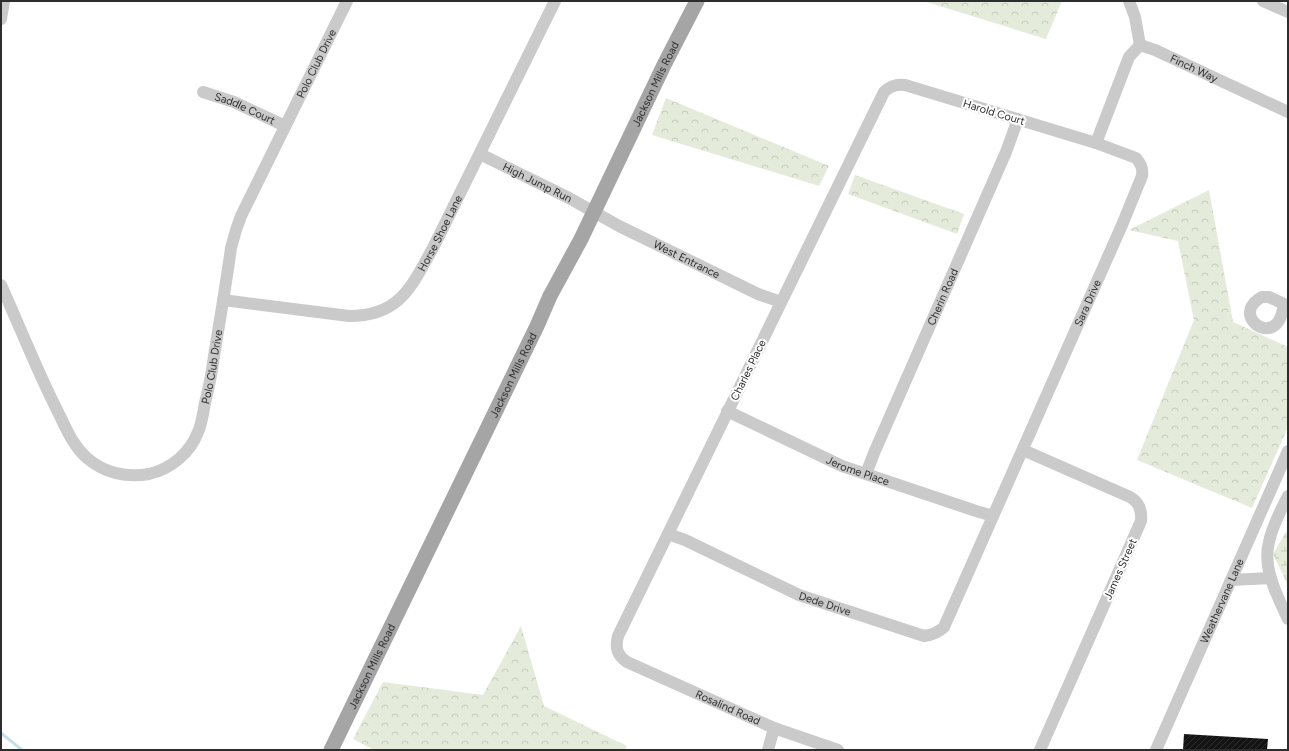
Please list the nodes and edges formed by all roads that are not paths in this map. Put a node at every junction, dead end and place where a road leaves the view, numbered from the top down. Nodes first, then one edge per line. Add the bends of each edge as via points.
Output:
1 (4, 1) edge
2 (347, 1) edge
3 (555, 1) edge
4 (697, 1) edge
5 (1129, 1) edge
6 (1263, 1) edge
7 (1288, 12) edge
8 (1, 19) edge
9 (1140, 45) junction
10 (892, 86) joint
11 (203, 92) dead end
12 (1288, 112) edge
13 (1018, 119) junction
14 (285, 126) junction
15 (1096, 143) junction
16 (480, 154) junction
17 (594, 212) junction
18 (1, 285) edge
19 (223, 300) junction
20 (781, 302) junction
21 (727, 411) junction
22 (1023, 450) junction
23 (1288, 451) edge
24 (866, 474) junction
25 (1287, 498) edge
26 (993, 516) junction
27 (668, 534) junction
28 (1271, 578) junction
29 (1231, 580) junction
30 (962, 586) joint
31 (1288, 619) edge
32 (621, 658) joint
33 (774, 728) junction
34 (334, 749) edge
35 (768, 750) edge
36 (838, 750) edge
37 (1040, 750) edge
38 (1156, 750) edge

1 - 8 street
2 - 14 street, Polo Club Drive
3 - 16 street, Horse Shoe Lane
4 - 17 main road, Jackson Mills Road
5 - 9 street
6 - 7 street
9 - 12 street, Finch Way
9 - 15 street via 1129,57
10 - 13 street, Harold Court via 905,85
10 - 20 street, Charles Place via 884,92
11 - 14 street, Saddle Court via 234,102
13 - 15 street, Harold Court
13 - 24 street, Cherin Road
14 - 19 street, Polo Club Drive via 236,230
15 - 22 street, Sara Drive via 1136,158 1141,163 1142,176
16 - 17 street, High Jump Run
16 - 19 street, Horse Shoe Lane via 412,285 401,298 387,308 369,315 349,316
17 - 20 street, West Entrance via 758,294
17 - 34 main road, Jackson Mills Road via 550,296
18 - 19 street, Polo Club Drive via 48,393 78,448 86,457 106,470 130,476 153,473 167,467 180,458 195,439 212,373
20 - 21 street, Charles Place
21 - 24 street, Jerome Place via 842,466
21 - 27 street, Charles Place
22 - 26 street, Sara Drive
22 - 37 street, James Street via 1134,499 1141,514 1141,521
23 - 29 street, Weathervane Lane
24 - 26 street, Jerome Place
25 - 28 street via 1268,542 1267,556
26 - 30 street, Sara Drive
27 - 30 street, Dede Drive via 799,595 924,636 939,632 944,627
27 - 32 street, Charles Place via 618,636 616,645
28 - 29 street
28 - 31 street
29 - 38 street, Weathervane Lane
32 - 33 street, Rosalind Road
33 - 35 street
33 - 36 street, Rosalind Road

